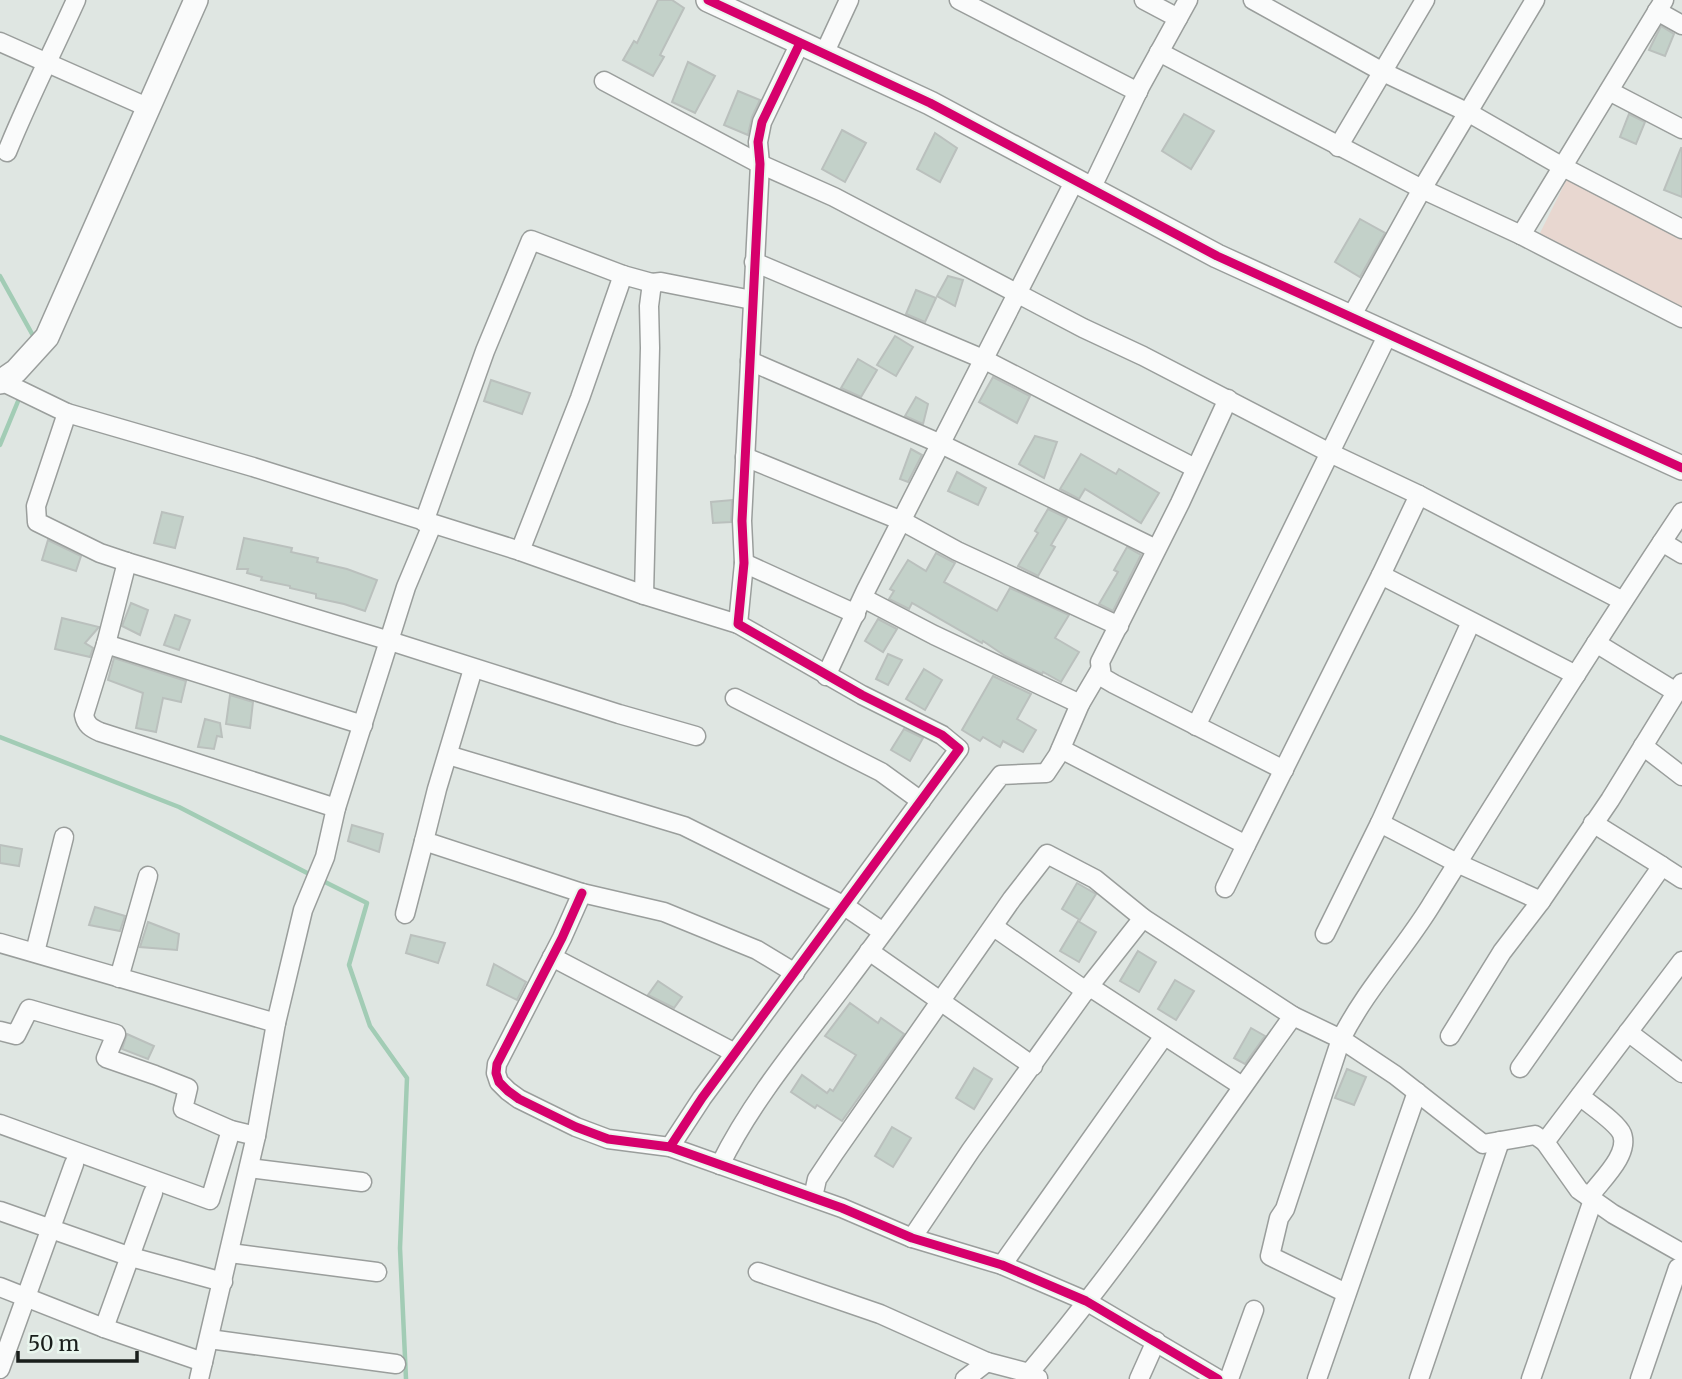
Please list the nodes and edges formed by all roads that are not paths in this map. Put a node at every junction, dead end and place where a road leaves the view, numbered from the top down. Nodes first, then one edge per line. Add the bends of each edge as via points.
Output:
1 (76, 0) edge
2 (196, 0) edge
3 (708, 0) edge
4 (849, 0) edge
5 (960, 0) edge
6 (1144, 0) edge
7 (1188, 0) edge
8 (1253, 0) edge
9 (1425, 0) edge
10 (1535, 0) edge
11 (1660, 6) edge
12 (1178, 18) junction
13 (1682, 24) edge
14 (0, 42) edge
15 (800, 43) junction
16 (1159, 52) junction
17 (824, 54) junction
18 (47, 63) junction
19 (1383, 72) junction
20 (604, 81) dead end
21 (1609, 91) junction
22 (1138, 92) junction
23 (147, 107) junction
24 (1467, 113) junction
25 (1682, 129) edge
26 (1338, 147) junction
27 (7, 152) dead end
28 (760, 164) junction
29 (1563, 167) junction
30 (1083, 184) junction
31 (1422, 188) junction
32 (1682, 229) edge
33 (1521, 235) junction
34 (754, 262) junction
35 (623, 275) junction
36 (652, 283) junction
37 (1016, 294) junction
38 (752, 300) junction
39 (1351, 317) junction
40 (1682, 318) edge
41 (1388, 334) junction
42 (983, 359) junction
43 (750, 361) junction
44 (7, 380) edge
45 (1228, 399) junction
46 (67, 413) junction
47 (942, 444) junction
48 (1330, 453) junction
49 (745, 457) junction
50 (1195, 468) junction
51 (1682, 468) edge
52 (1419, 495) junction
53 (1682, 512) edge
54 (902, 521) junction
55 (428, 523) junction
56 (1662, 542) junction
57 (1156, 549) junction
58 (520, 551) junction
59 (1682, 554) edge
60 (127, 562) junction
61 (744, 562) junction
62 (1381, 575) junction
63 (644, 594) junction
64 (1623, 601) junction
65 (859, 606) junction
66 (1471, 622) junction
67 (738, 624) junction
68 (1119, 626) junction
69 (390, 641) junction
70 (1596, 643) junction
71 (106, 644) junction
72 (473, 669) junction
73 (1100, 670) junction
74 (826, 676) junction
75 (1576, 676) junction
76 (1679, 688) edge
77 (735, 698) dead end
78 (1080, 704) junction
79 (363, 725) junction
80 (1196, 726) junction
81 (696, 736) dead end
82 (1643, 746) junction
83 (1061, 749) junction
84 (448, 755) junction
85 (1284, 770) junction
86 (1682, 776) edge
87 (921, 801) junction
88 (337, 808) junction
89 (1380, 823) junction
90 (1593, 823) junction
91 (64, 837) dead end
92 (424, 841) junction
93 (1247, 845) junction
94 (1458, 863) junction
95 (1662, 866) junction
96 (148, 876) dead end
97 (1682, 879) edge
98 (1225, 888) dead end
99 (582, 893) junction
100 (1541, 901) junction
101 (843, 905) junction
102 (405, 914) dead end
103 (1143, 918) junction
104 (994, 927) junction
105 (883, 932) junction
106 (1325, 934) dead end
107 (0, 943) edge
108 (869, 951) junction
109 (35, 952) junction
110 (552, 957) junction
111 (1682, 961) edge
112 (795, 973) junction
113 (119, 978) junction
114 (1088, 989) junction
115 (940, 1001) junction
116 (1293, 1016) junction
117 (276, 1023) junction
118 (0, 1031) edge
119 (1628, 1032) junction
120 (1164, 1036) junction
121 (1450, 1036) dead end
122 (1341, 1039) junction
123 (735, 1053) junction
124 (1033, 1066) junction
125 (1520, 1069) dead end
126 (1682, 1073) edge
127 (1242, 1086) junction
128 (1417, 1092) junction
129 (1580, 1096) junction
130 (0, 1124) edge
131 (231, 1130) junction
132 (256, 1136) junction
133 (1500, 1141) junction
134 (1545, 1142) junction
135 (670, 1147) junction
136 (74, 1164) dead end
137 (720, 1165) junction
138 (248, 1168) junction
139 (362, 1182) dead end
140 (153, 1193) dead end
141 (813, 1197) junction
142 (1591, 1198) junction
143 (0, 1211) edge
144 (50, 1228) junction
145 (912, 1238) junction
146 (230, 1252) junction
147 (131, 1257) junction
148 (1681, 1262) edge
149 (1002, 1265) junction
150 (377, 1272) dead end
151 (758, 1272) dead end
152 (223, 1282) junction
153 (0, 1287) edge
154 (1346, 1293) junction
155 (27, 1297) junction
156 (1086, 1301) junction
157 (1254, 1310) dead end
158 (104, 1328) junction
159 (208, 1339) junction
160 (1156, 1341) junction
161 (987, 1362) junction
162 (396, 1364) dead end
163 (0, 1369) edge
164 (201, 1370) edge
165 (1034, 1376) edge
166 (965, 1379) edge
167 (1139, 1379) edge
168 (1219, 1379) edge
169 (1229, 1379) edge
170 (1317, 1379) edge
171 (1419, 1379) edge
172 (1531, 1379) edge
173 (1640, 1379) edge

1 - 18 street
2 - 23 street
3 - 15 street
4 - 17 street
5 - 22 street
6 - 12 street
7 - 12 street
8 - 19 street
9 - 19 street
10 - 24 street
11 - 13 street
11 - 21 street
12 - 16 street
14 - 18 street
15 - 17 street
15 - 28 street via 762,122
16 - 22 street
16 - 26 street
17 - 30 street via 930,103
18 - 23 street
18 - 27 street
19 - 24 street
19 - 26 street
20 - 28 street
21 - 25 street
21 - 29 street
22 - 30 street
23 - 44 street via 47,337
24 - 29 street
24 - 31 street
26 - 31 street
28 - 34 street
28 - 37 street via 834,197
29 - 32 street
29 - 33 street
30 - 37 street
30 - 39 street via 1217,256
31 - 33 street
31 - 39 street
33 - 40 street
34 - 38 street
34 - 42 street
35 - 36 street
35 - 55 street via 531,240 485,351
35 - 58 street
36 - 38 street
36 - 63 street
37 - 42 street
37 - 45 street
38 - 43 street
39 - 41 street
41 - 48 street
41 - 51 street
42 - 47 street
42 - 50 street
43 - 47 street
43 - 49 street
44 - 46 street
45 - 48 street
45 - 50 street
46 - 55 street
46 - 60 street via 36,506 37,522
47 - 54 street
47 - 57 street
48 - 52 street
48 - 80 street
49 - 54 street
49 - 61 street
50 - 57 street
52 - 62 street
52 - 64 street
53 - 56 street
54 - 65 street
54 - 68 street
55 - 58 street
55 - 69 street
56 - 59 street
56 - 64 street
57 - 68 street
58 - 63 street
60 - 69 street
60 - 71 street
61 - 65 street
61 - 67 street
62 - 66 street
62 - 85 street
63 - 67 street
64 - 70 street
65 - 74 street
65 - 78 street via 934,635
66 - 75 street
66 - 89 street
67 - 74 street
68 - 73 street
69 - 72 street
69 - 79 street
70 - 75 street
70 - 76 street
71 - 79 street
71 - 88 street via 84,715 91,728
72 - 81 street
72 - 84 street
73 - 78 street
73 - 80 street via 1102,677
74 - 87 street via 942,735 959,749
75 - 94 street
76 - 82 street
77 - 87 street via 881,772
78 - 83 street
79 - 88 street
80 - 85 street
82 - 86 street
82 - 90 street
83 - 93 street
83 - 105 street via 1046,774 1001,775
84 - 92 street
84 - 101 street via 684,826
85 - 93 street
87 - 101 street
88 - 117 street via 325,857 303,910
89 - 94 street
89 - 106 street
90 - 95 street
90 - 100 street
91 - 109 street
92 - 99 street
92 - 102 street
93 - 98 street
94 - 100 street
94 - 122 street via 1356,1010
95 - 97 street
95 - 125 street
96 - 113 street
99 - 110 street
99 - 112 street via 664,912 757,950
100 - 121 street via 1498,957
101 - 105 street
101 - 112 street
103 - 104 street via 1095,879 1047,854
103 - 114 street
103 - 116 street
104 - 114 street
104 - 115 street
105 - 108 street
107 - 109 street
108 - 115 street
108 - 137 street via 732,1140
109 - 113 street
110 - 123 street
110 - 135 street via 497,1064 499,1082 519,1100 608,1139
111 - 119 street
112 - 123 street
113 - 117 street
114 - 120 street
114 - 124 street
115 - 124 street
115 - 141 street via 817,1179
116 - 122 street
116 - 127 street
117 - 132 street
118 - 131 street via 16,1035 29,1009 116,1034 106,1058 188,1088 183,1109
119 - 126 street
119 - 129 street
120 - 127 street
120 - 149 street
122 - 128 street
122 - 154 street via 1270,1256
123 - 135 street
124 - 145 street
127 - 156 street
128 - 133 street via 1483,1143
128 - 154 street
129 - 134 street
129 - 142 street via 1622,1133 1620,1154
130 - 131 street via 210,1200
131 - 132 street
132 - 138 street
133 - 134 street via 1535,1135
133 - 171 street
134 - 142 street via 1579,1190
135 - 137 street
136 - 144 street
137 - 141 street
138 - 139 street
138 - 146 street
140 - 147 street
141 - 145 street
142 - 148 street
142 - 172 street
143 - 144 street
144 - 147 street
144 - 155 street
145 - 149 street
146 - 150 street
146 - 152 street
147 - 152 street
147 - 158 street
148 - 173 street
149 - 156 street
151 - 161 street via 880,1314
152 - 159 street
153 - 155 street
154 - 170 street
155 - 158 street
155 - 163 street
156 - 160 street
156 - 165 street
157 - 169 street
158 - 164 street
159 - 162 street
159 - 164 street
160 - 167 street
160 - 168 street
161 - 165 street
161 - 166 street

